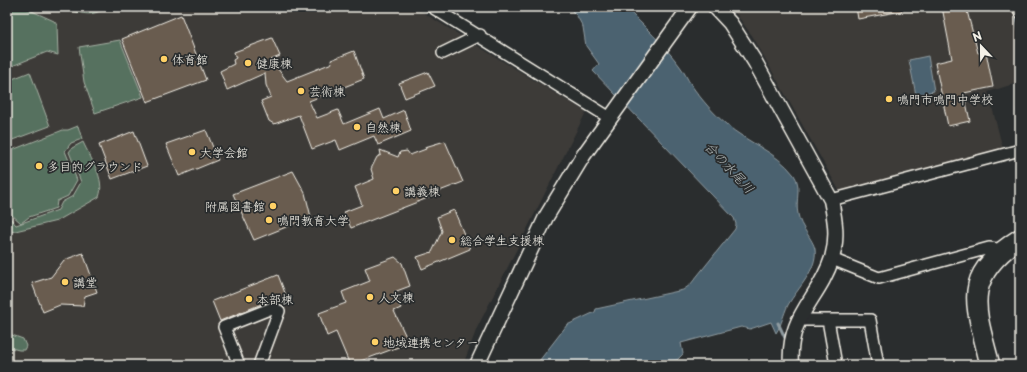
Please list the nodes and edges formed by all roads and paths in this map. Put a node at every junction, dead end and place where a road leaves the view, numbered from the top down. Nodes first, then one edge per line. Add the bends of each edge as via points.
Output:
1 (432, 7) edge
2 (690, 7) edge
3 (715, 7) edge
4 (1017, 7) edge
5 (1020, 12) edge
6 (480, 35) junction
7 (443, 53) dead end
8 (610, 118) junction
9 (1020, 150) edge
10 (831, 200) junction
11 (1020, 234) edge
12 (1020, 243) edge
13 (1000, 252) junction
14 (832, 259) junction
15 (799, 317) junction
16 (828, 320) junction
17 (239, 365) edge
18 (259, 365) edge
19 (477, 365) edge
20 (790, 365) edge
21 (836, 365) edge
22 (878, 365) edge
23 (986, 365) edge
24 (994, 365) edge

1 - 6 street
2 - 8 street
3 - 10 street via 730,23 755,62
4 - 5 street
6 - 7 street
6 - 8 street
8 - 19 street via 583,156 546,217
9 - 10 street
10 - 14 street via 836,223
11 - 13 street
12 - 13 street
13 - 14 street via 988,248 879,278
13 - 23 street via 981,266 973,284 975,320
13 - 24 street via 982,287 982,318
14 - 15 street
15 - 16 street via 805,320
15 - 20 street via 792,334
16 - 21 street
16 - 22 street via 870,320
17 - 18 street via 224,327 272,308 279,311

